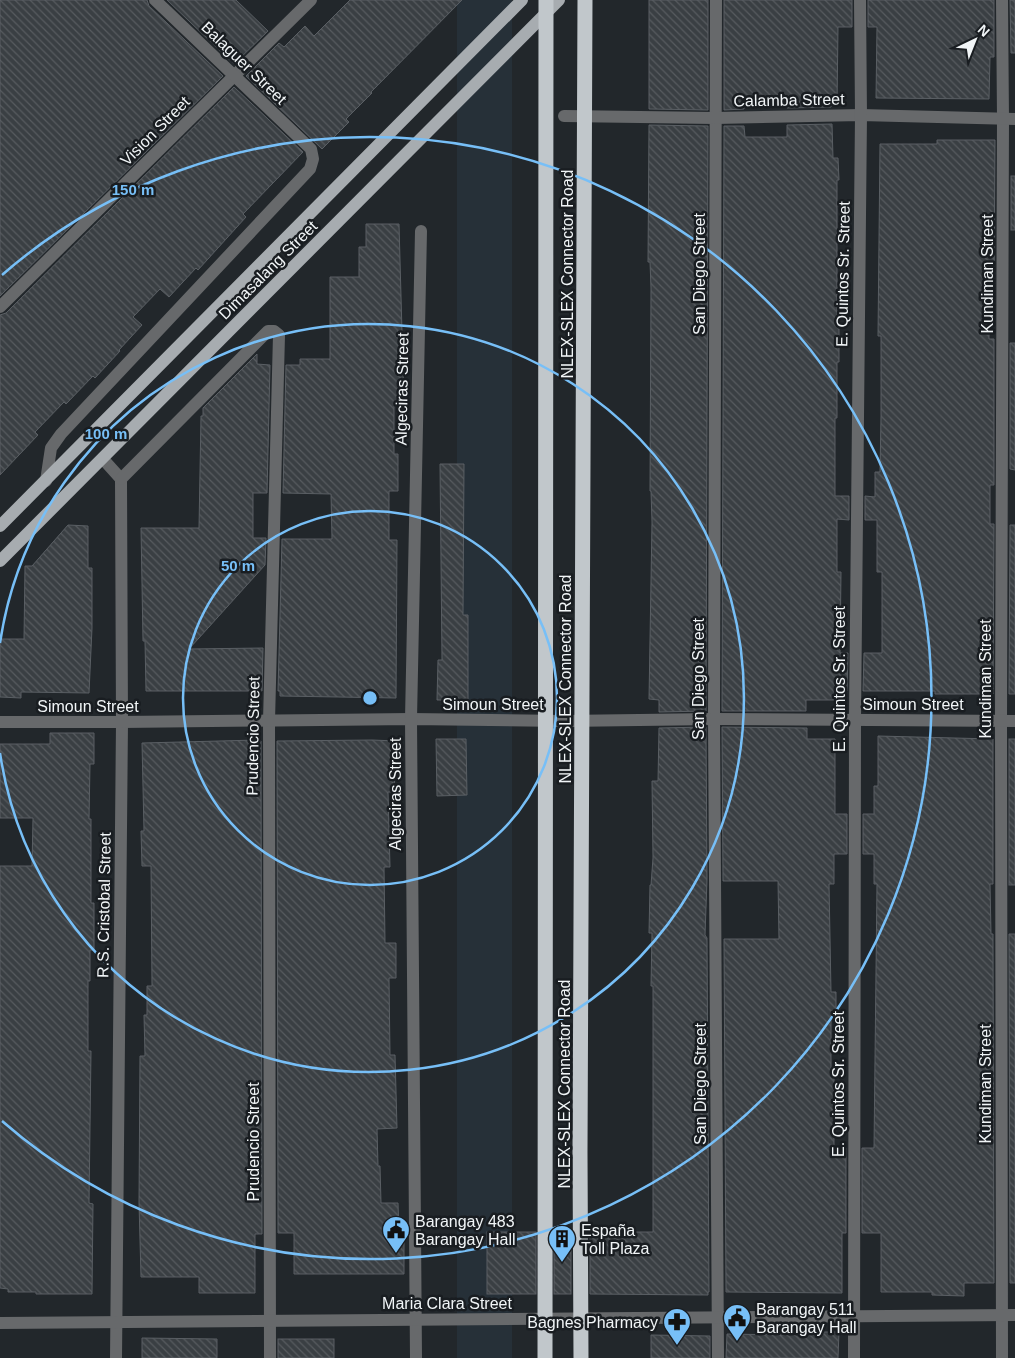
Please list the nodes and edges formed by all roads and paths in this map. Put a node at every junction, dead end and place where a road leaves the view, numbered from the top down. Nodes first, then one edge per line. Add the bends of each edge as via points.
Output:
1 (156, 0) edge
2 (311, 0) edge
3 (522, 0) edge
4 (546, 0) edge
5 (559, 0) edge
6 (585, 0) edge
7 (716, 0) edge
8 (860, 0) edge
9 (1002, 0) edge
10 (234, 76) junction
11 (861, 115) junction
12 (564, 116) dead end
13 (715, 118) junction
14 (1009, 119) edge
15 (421, 231) dead end
16 (0, 307) edge
17 (103, 459) junction
18 (121, 479) junction
19 (46, 481) junction
20 (0, 526) edge
21 (0, 561) edge
22 (411, 719) junction
23 (714, 719) junction
24 (855, 720) junction
25 (268, 721) junction
26 (1002, 721) junction
27 (1015, 721) edge
28 (0, 722) edge
29 (122, 722) junction
30 (1015, 1315) edge
31 (854, 1316) junction
32 (1002, 1316) junction
33 (718, 1317) junction
34 (416, 1319) junction
35 (270, 1321) junction
36 (116, 1322) junction
37 (0, 1323) edge
38 (116, 1358) edge
39 (270, 1358) edge
40 (416, 1358) edge
41 (545, 1358) edge
42 (582, 1358) edge
43 (718, 1358) edge
44 (854, 1358) edge
45 (1002, 1358) edge

1 - 10 street, Balaguer Street
2 - 10 street, Vision Street
3 - 19 main road, Dimasalang Street
4 - 41 highway, NLEX-SLEX Connector Road, bridge
5 - 17 main road, Dimasalang Street
6 - 42 highway, NLEX-SLEX Connector Road, bridge
7 - 13 street, San Diego Street
8 - 11 street, E. Quintos Sr. Street
9 - 14 street, Kundiman Street
10 - 16 street, Vision Street
10 - 19 street, Balaguer Street via 311,149 310,170 61,434 51,448
11 - 13 street, Calamba Street
11 - 14 street, Calamba Street
11 - 24 street, E. Quintos Sr. Street
12 - 13 street, Calamba Street
13 - 23 street, San Diego Street
14 - 26 street, Kundiman Street
15 - 22 street, Algeciras Street
17 - 18 street
17 - 21 main road, Dimasalang Street
18 - 25 street, Prudencio Street via 268,331 279,335
18 - 29 street, R.S. Cristobal Street
19 - 20 main road, Dimasalang Street
22 - 23 street, Simoun Street
22 - 25 street, Simoun Street
22 - 34 street, Algeciras Street
23 - 24 street, Simoun Street
23 - 33 street, San Diego Street
24 - 26 street, Simoun Street
24 - 31 street, E. Quintos Sr. Street
25 - 29 street, Simoun Street
25 - 35 street, Prudencio Street
26 - 27 street, Simoun Street
26 - 32 street, Kundiman Street
28 - 29 street, Simoun Street
29 - 36 street, R.S. Cristobal Street
30 - 32 street, Maria Clara Street
31 - 32 street, Maria Clara Street
31 - 33 street, Maria Clara Street
31 - 44 street, E. Quintos Sr. Street
32 - 45 street, Kundiman Street
33 - 34 street, Maria Clara Street
33 - 43 street, San Diego Street
34 - 35 street, Maria Clara Street
34 - 40 street, Algeciras Street
35 - 36 street, Maria Clara Street
35 - 39 street, Prudencio Street
36 - 37 street, Maria Clara Street
36 - 38 street, R.S. Cristobal Street

